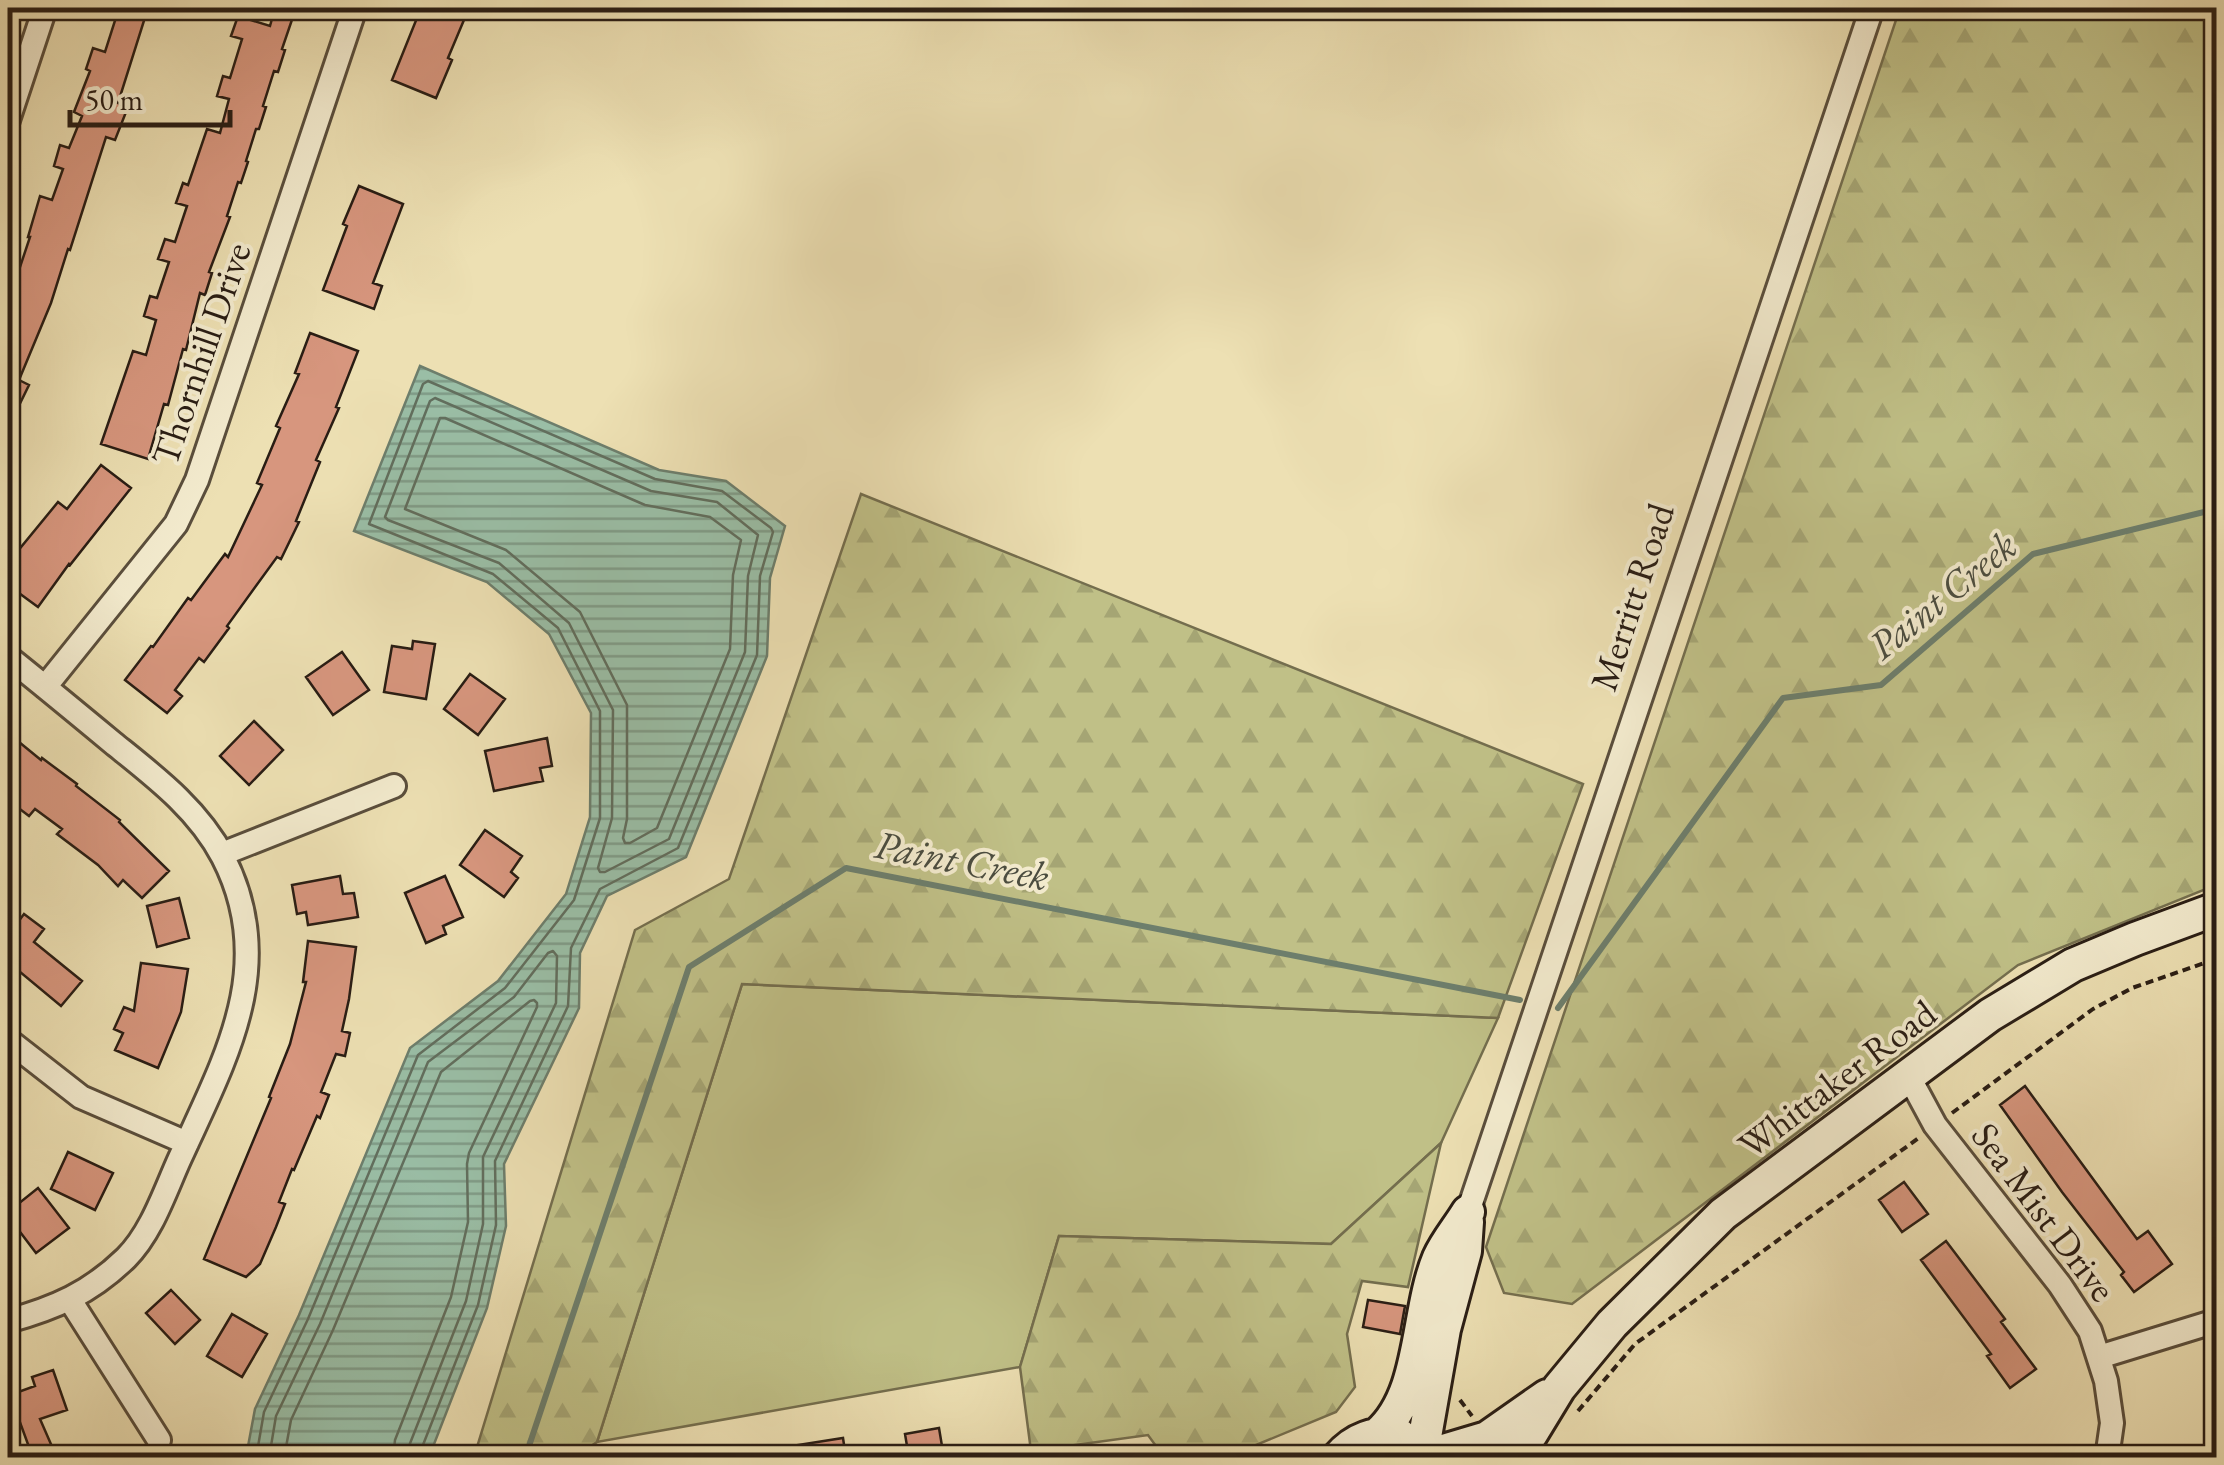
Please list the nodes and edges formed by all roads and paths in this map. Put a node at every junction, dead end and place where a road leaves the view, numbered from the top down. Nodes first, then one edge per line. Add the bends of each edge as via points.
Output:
1 (45, 8) edge
2 (355, 8) edge
3 (1872, 8) edge
4 (8, 120) edge
5 (8, 656) edge
6 (46, 687) junction
7 (394, 786) dead end
8 (222, 854) junction
9 (2216, 909) edge
10 (2216, 959) edge
11 (8, 1040) edge
12 (1908, 1075) junction
13 (1948, 1116) dead end
14 (1922, 1135) dead end
15 (186, 1143) junction
16 (1468, 1212) junction
17 (70, 1300) junction
18 (2216, 1321) edge
19 (8, 1322) edge
20 (2098, 1357) junction
21 (1455, 1397) dead end
22 (1568, 1400) junction
23 (1478, 1428) dead end
24 (1378, 1434) junction
25 (159, 1440) dead end
26 (1335, 1454) edge
27 (1429, 1454) edge
28 (1510, 1458) edge
29 (2107, 1458) edge

1 - 4 street
2 - 6 street, Thornhill Drive via 198,480 176,524
3 - 16 street, Merritt Road
5 - 6 street
6 - 8 street via 174,792
7 - 8 street
8 - 15 street via 247,940 243,1003
9 - 12 main road, Whittaker Road via 2073,965
10 - 13 path via 2132,988 2093,1010
11 - 15 street via 81,1097
12 - 20 street, Sea Mist Drive via 1935,1125 2060,1285 2090,1331
12 - 22 main road, Whittaker Road via 1722,1214 1612,1324
14 - 22 path
15 - 17 street via 129,1255
16 - 24 main road, Merritt Road via 1439,1256 1406,1393
16 - 27 main road, Merritt Road via 1444,1329
17 - 19 street
17 - 25 street
18 - 20 street
20 - 29 street, Sea Mist Drive via 2112,1423
21 - 23 path
22 - 27 main road, Whittaker Road via 1487,1438
22 - 28 main road, Whittaker Road
24 - 26 main road
24 - 27 main road via 1410,1439

